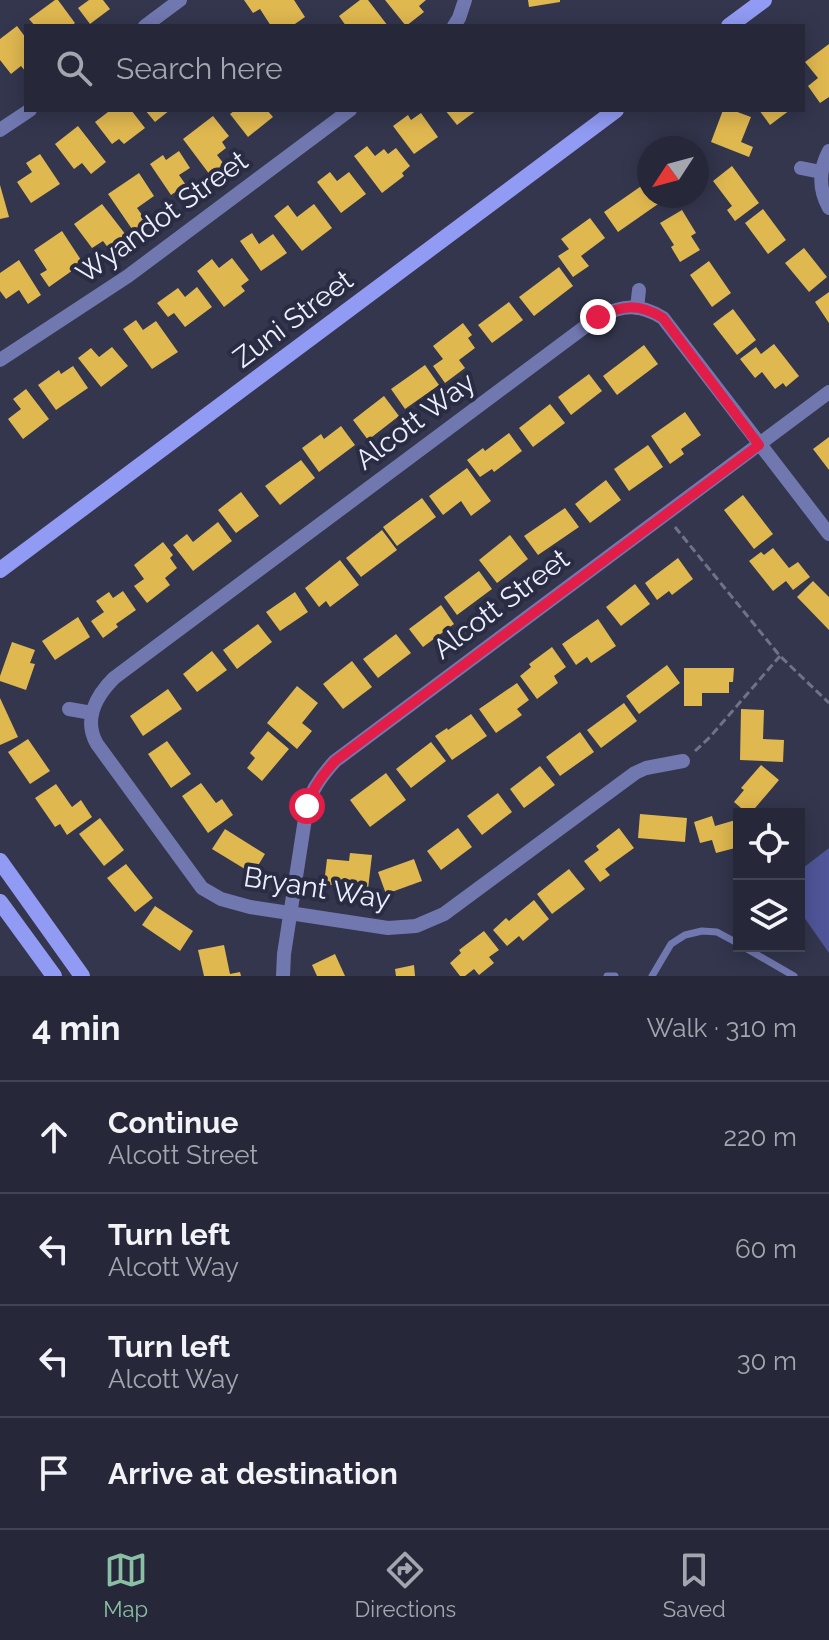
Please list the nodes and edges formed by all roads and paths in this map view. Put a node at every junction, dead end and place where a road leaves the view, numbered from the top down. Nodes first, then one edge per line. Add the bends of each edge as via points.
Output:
1 (180, 0) edge
2 (465, 0) edge
3 (764, 0) edge
4 (148, 24) edge
5 (455, 24) edge
6 (732, 24) edge
7 (27, 112) edge
8 (347, 112) edge
9 (613, 112) edge
10 (0, 130) edge
11 (829, 151) edge
12 (801, 168) dead end
13 (821, 172) junction
14 (829, 208) edge
15 (639, 290) dead end
16 (637, 308) junction
17 (0, 360) edge
18 (829, 392) edge
19 (759, 445) junction
20 (665, 515) junction
21 (829, 534) edge
22 (0, 570) edge
23 (780, 656) junction
24 (829, 703) edge
25 (69, 709) dead end
26 (92, 713) junction
27 (683, 761) joint
28 (0, 861) edge
29 (0, 902) edge
30 (290, 913) junction
31 (733, 941) edge
32 (752, 952) edge
33 (54, 976) edge
34 (82, 976) edge
35 (283, 976) edge
36 (607, 976) edge
37 (615, 976) edge
38 (652, 976) edge
39 (794, 976) edge

1 - 4 street
2 - 5 street
3 - 6 main road
7 - 10 street
8 - 17 street, Wyandot Street via 119,283
9 - 22 main road, Zuni Street
11 - 13 street
12 - 13 street
13 - 14 street
15 - 16 street
16 - 19 street via 663,318
16 - 26 street, Alcott Way via 618,307 560,345 114,678 102,689
18 - 19 street, Alcott Street
19 - 20 street, Alcott Street
19 - 21 street
20 - 23 path
20 - 30 street, Alcott Street via 335,761 307,806
23 - 24 path
23 - 27 path
25 - 26 street
26 - 30 street, Bryant Way via 97,744 202,888 221,899
27 - 30 street, Bryant Way via 635,773 444,914 416,926 388,928
28 - 34 main road
29 - 33 main road
30 - 35 street, Alcott Street
31 - 38 lane via 717,932 685,935 671,944
32 - 39 lane
36 - 37 lane

